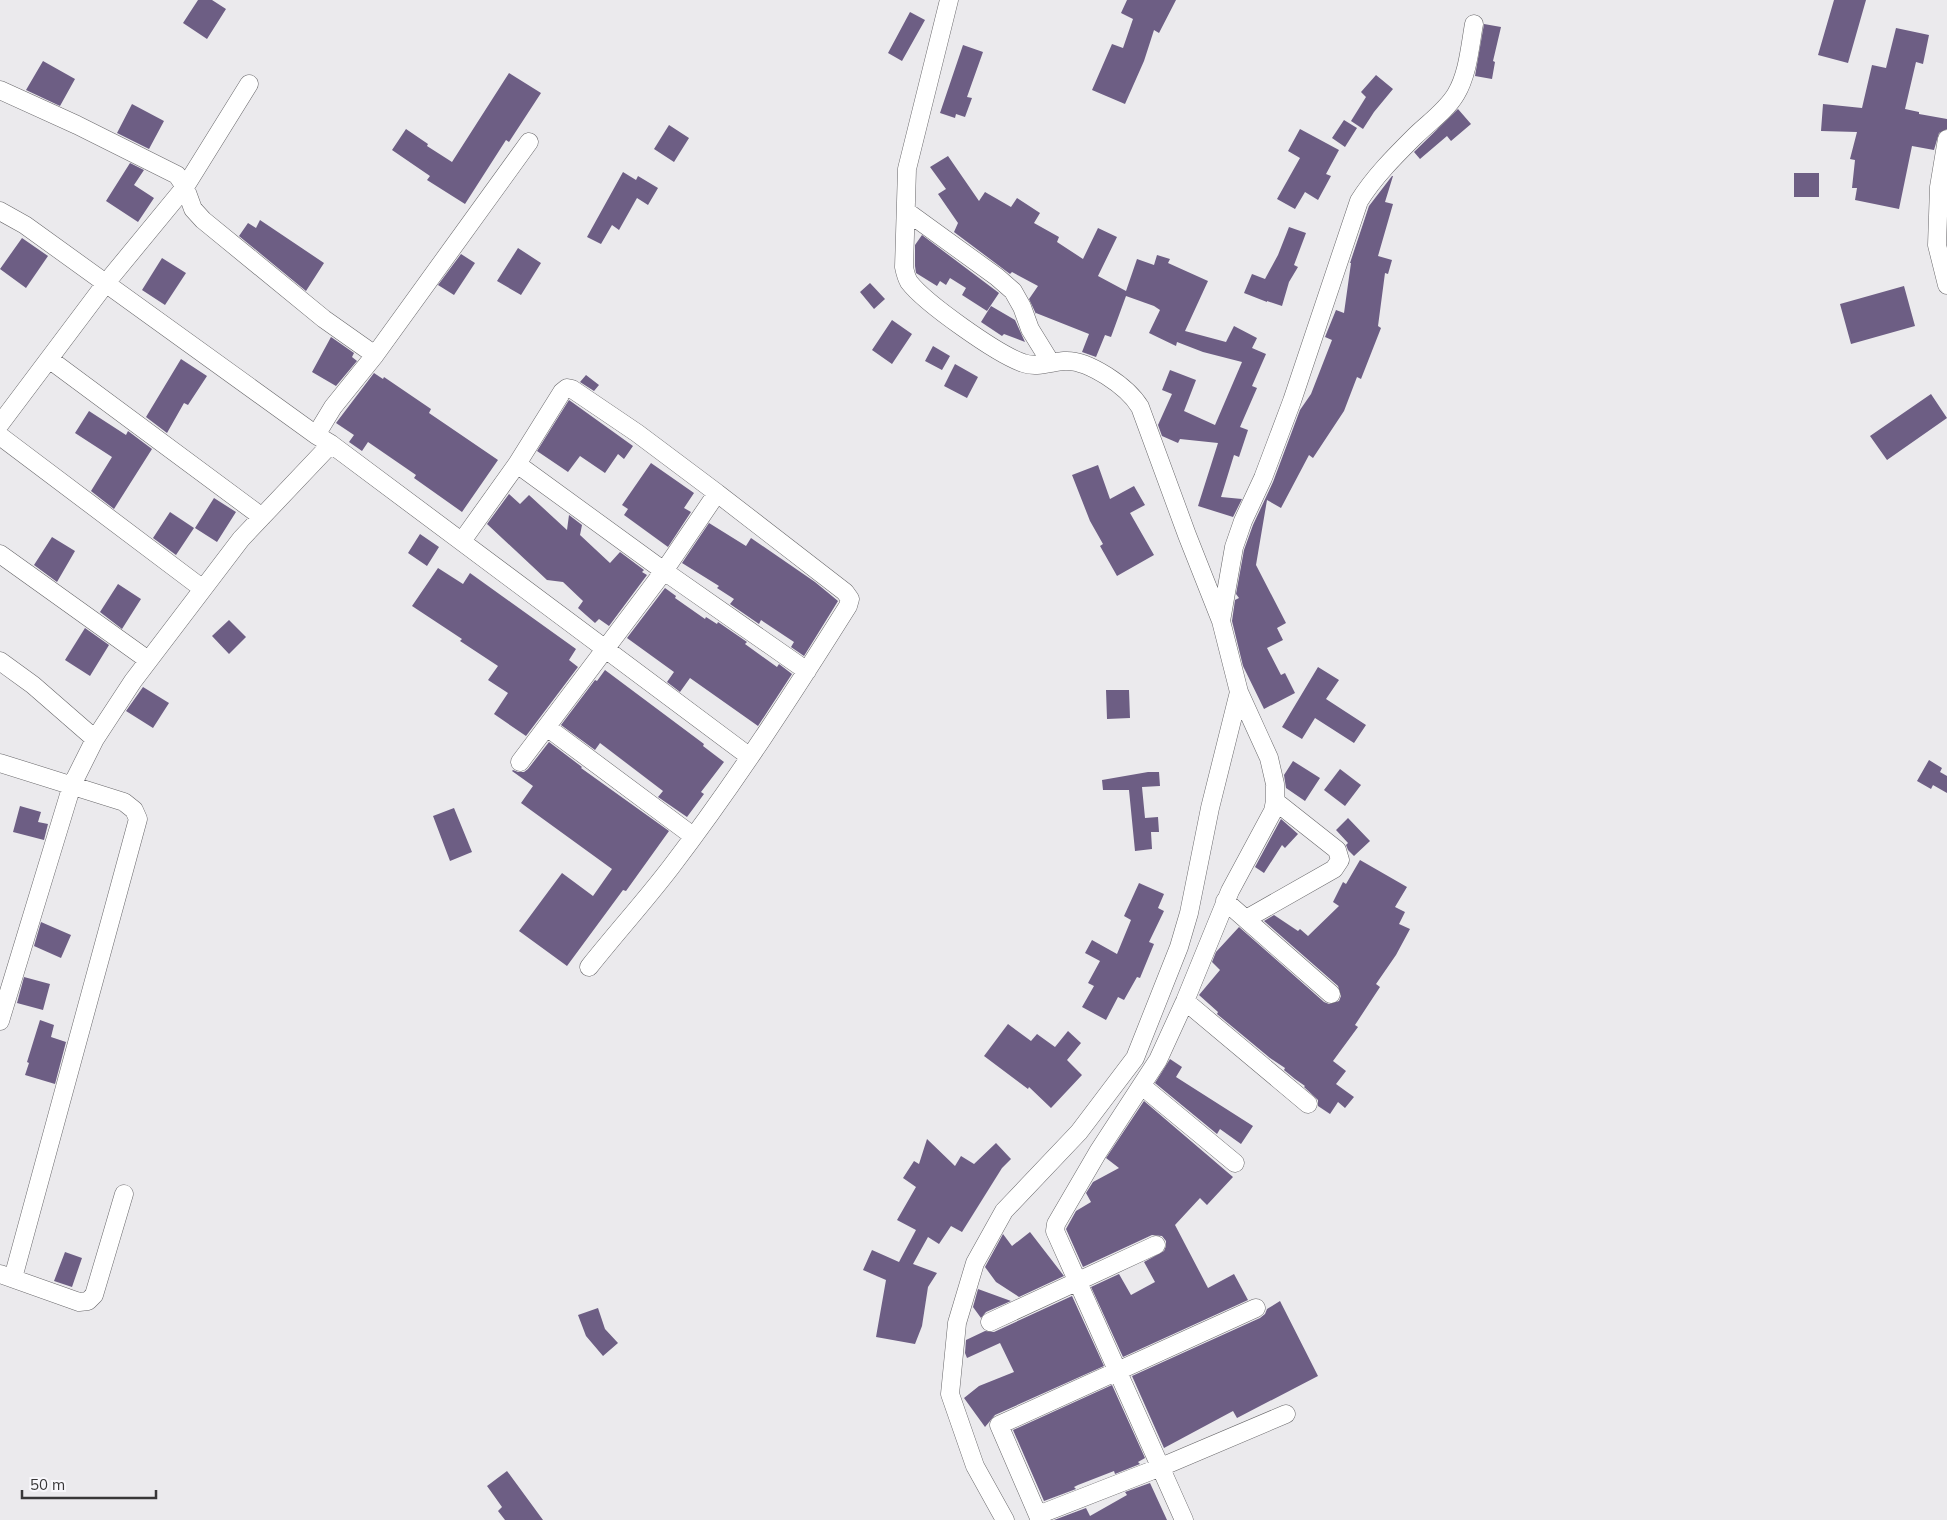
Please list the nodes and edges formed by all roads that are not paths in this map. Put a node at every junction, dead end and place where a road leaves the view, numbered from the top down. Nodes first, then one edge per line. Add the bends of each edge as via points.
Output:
1 (949, 0) edge
2 (1474, 24) dead end
3 (249, 84) dead end
4 (0, 90) edge
5 (1947, 139) edge
6 (529, 142) dead end
7 (185, 187) junction
8 (0, 211) edge
9 (906, 211) junction
10 (106, 283) junction
11 (1947, 286) edge
12 (375, 355) junction
13 (49, 359) junction
14 (1051, 363) junction
15 (0, 424) edge
16 (0, 436) edge
17 (324, 439) junction
18 (517, 464) junction
19 (717, 493) junction
20 (262, 517) junction
21 (462, 541) junction
22 (0, 554) edge
23 (664, 571) junction
24 (202, 589) junction
25 (1221, 621) junction
26 (607, 648) junction
27 (148, 660) junction
28 (0, 661) edge
29 (807, 671) junction
30 (1240, 692) junction
31 (548, 728) junction
32 (95, 740) junction
33 (750, 757) junction
34 (520, 762) dead end
35 (0, 763) edge
36 (72, 785) junction
37 (1275, 801) junction
38 (693, 836) junction
39 (1226, 901) junction
40 (1246, 919) junction
41 (589, 967) dead end
42 (1331, 994) dead end
43 (1185, 1000) junction
44 (0, 1021) edge
45 (1142, 1086) junction
46 (1308, 1104) dead end
47 (1235, 1163) dead end
48 (124, 1194) dead end
49 (1156, 1245) dead end
50 (7, 1276) edge
51 (1077, 1282) junction
52 (1256, 1308) dead end
53 (990, 1322) dead end
54 (1117, 1371) junction
55 (1286, 1414) dead end
56 (1161, 1467) junction
57 (1039, 1517) edge
58 (1005, 1520) edge
59 (1184, 1520) edge

1 - 9 street via 907,169
2 - 25 street via 1465,71 1457,92 1441,113 1378,175 1359,201 1292,401 1234,548
3 - 7 street
4 - 7 street via 177,176
5 - 11 street via 1939,187 1937,245
6 - 12 street
7 - 10 street
7 - 12 street via 193,209 204,220 324,319
8 - 10 street
9 - 14 street via 1013,291 1030,329
9 - 14 street via 904,267 907,279 950,318 1002,353 1029,365
10 - 13 street
10 - 17 street
12 - 17 street via 333,407
13 - 15 street
13 - 20 street
14 - 25 street via 1067,360 1090,367 1127,390 1135,399
16 - 24 street
17 - 20 street
17 - 21 street
18 - 19 street via 567,388 637,433
18 - 21 street
18 - 23 street
19 - 23 street
19 - 29 street via 850,599
20 - 24 street via 241,538
21 - 26 street
22 - 27 street
23 - 26 street
23 - 29 street
24 - 27 street
25 - 30 street
26 - 31 street
26 - 33 street
27 - 32 street
28 - 32 street via 33,685
29 - 33 street
30 - 37 street via 1268,758 1275,784
30 - 58 street via 1210,808 1180,947 1135,1058 1079,1132 1004,1211 975,1263 957,1323 950,1394 975,1466
31 - 34 street
31 - 38 street
32 - 36 street
33 - 38 street
35 - 36 street
36 - 44 street
36 - 50 street via 124,802 134,810 138,819
37 - 39 street via 1269,820
37 - 40 street via 1337,850 1340,860 1334,869
38 - 41 street
39 - 40 street
39 - 43 street
40 - 42 street
43 - 45 street via 1158,1060
43 - 46 street
45 - 47 street
45 - 51 street via 1056,1224 1056,1237
48 - 50 street via 94,1296 88,1301 79,1302
49 - 51 street
51 - 53 street
51 - 54 street
52 - 54 street
54 - 56 street
54 - 57 street via 999,1425
55 - 56 street
56 - 57 street
56 - 59 street

